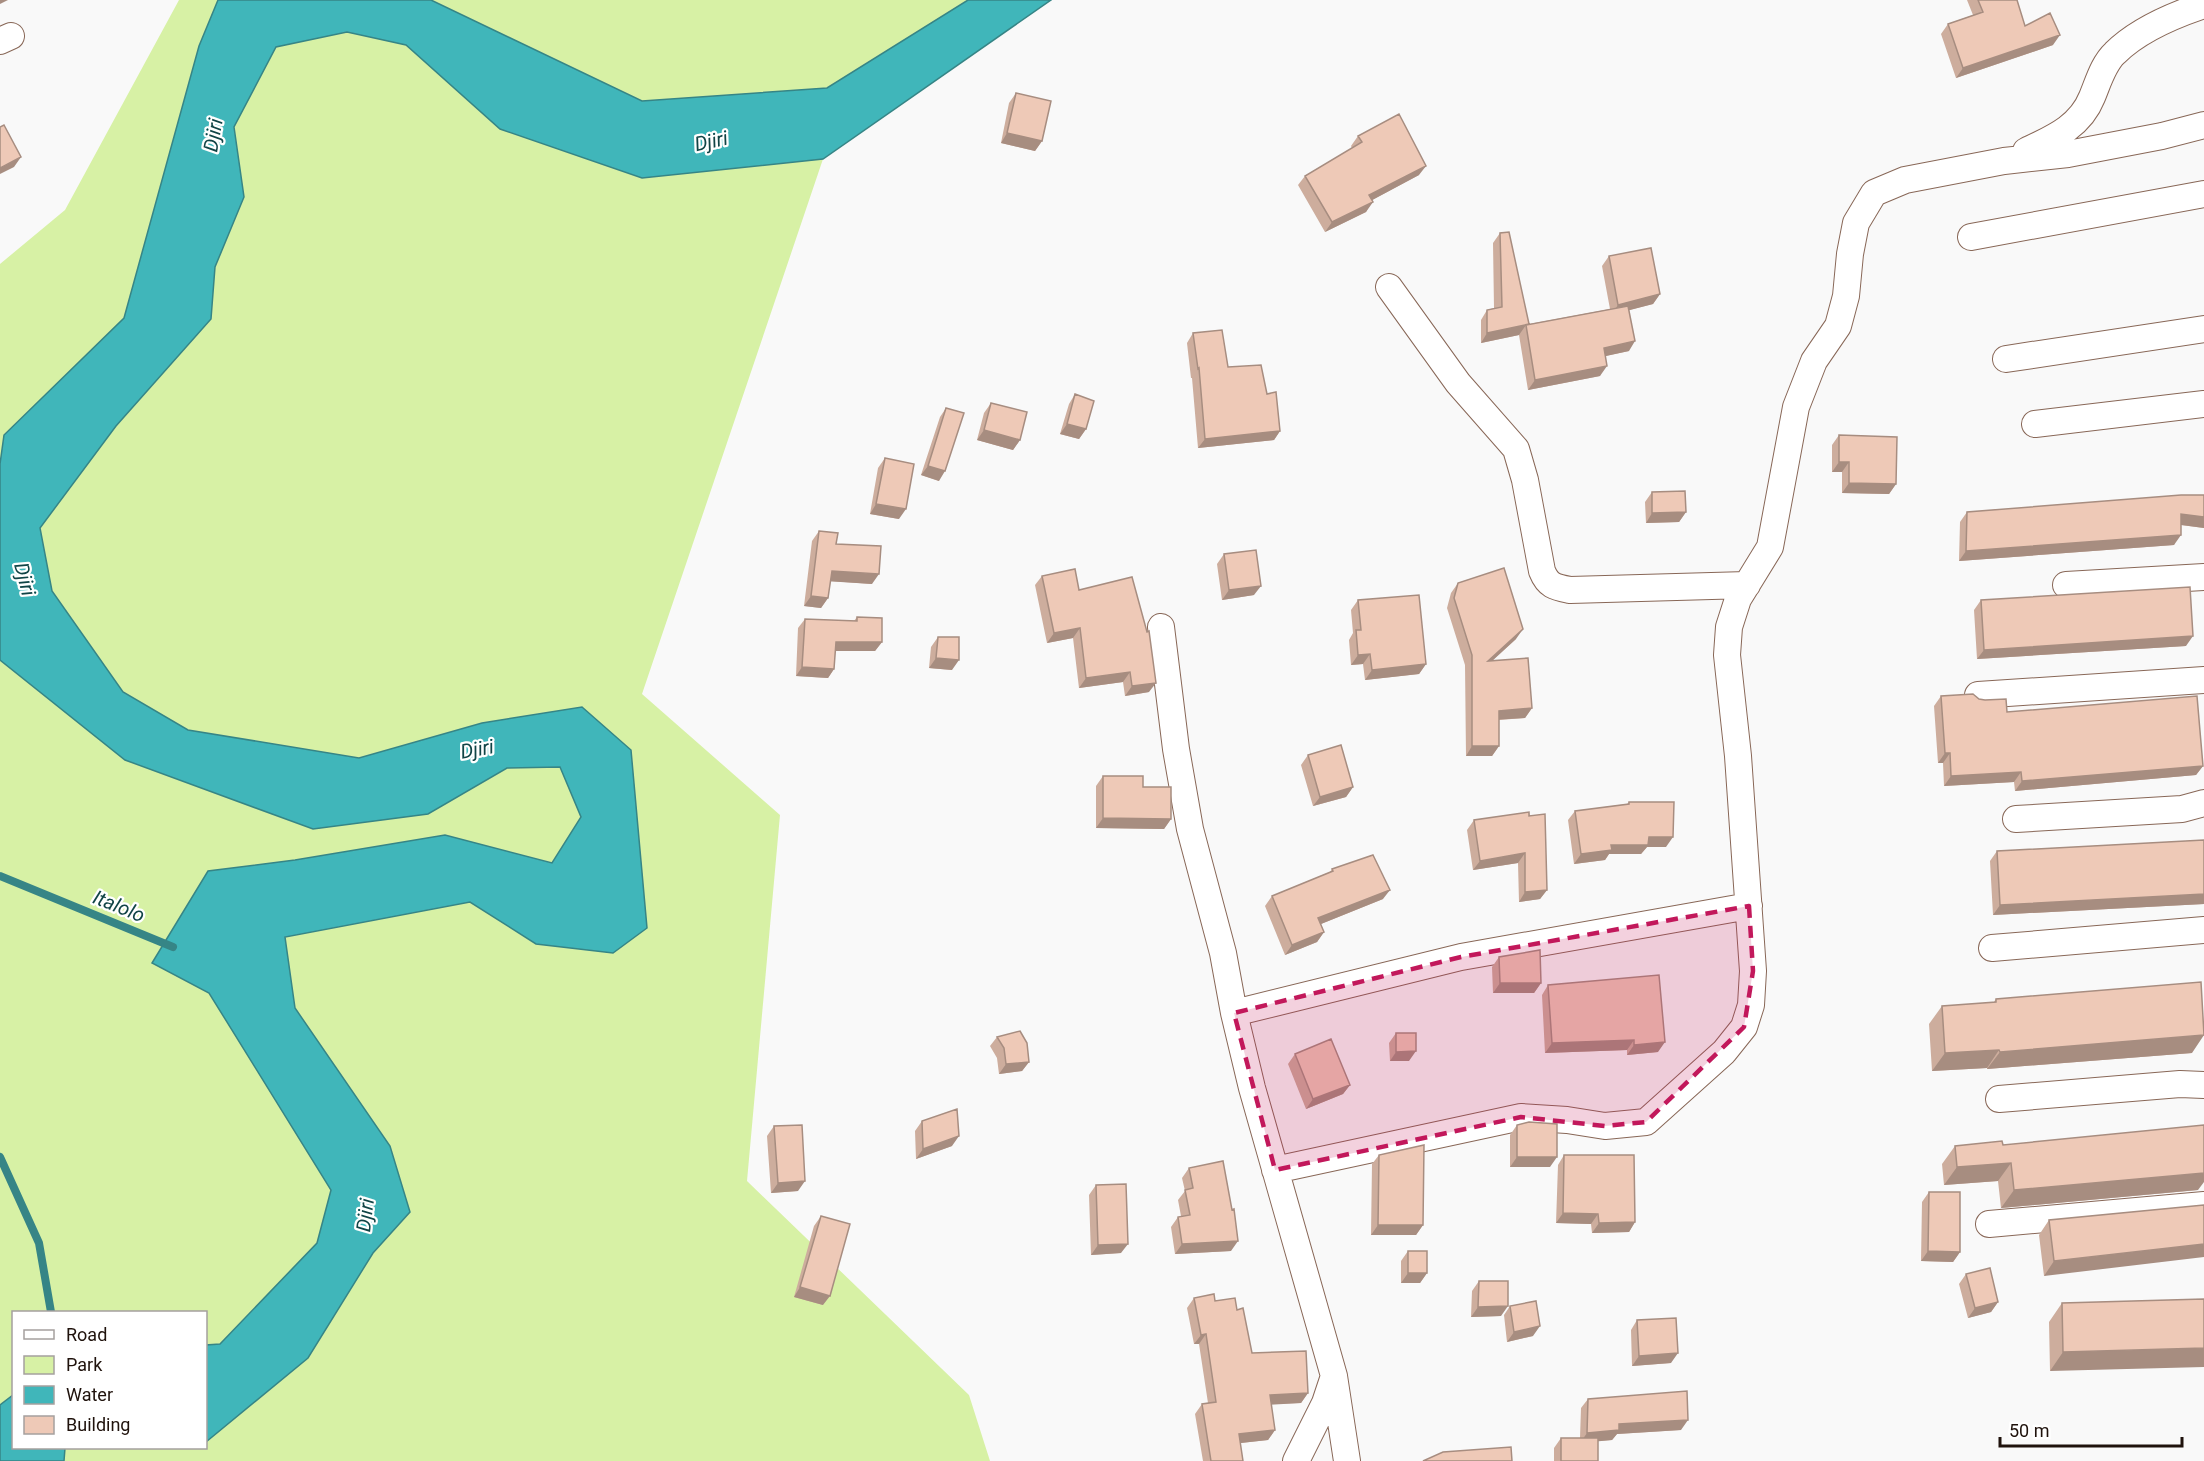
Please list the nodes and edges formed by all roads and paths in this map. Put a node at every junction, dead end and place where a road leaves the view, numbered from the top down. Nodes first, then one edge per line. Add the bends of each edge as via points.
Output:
1 (2204, 5) edge
2 (2204, 125) edge
3 (2004, 160) junction
4 (2204, 194) edge
5 (1971, 237) dead end
6 (1389, 286) dead end
7 (2204, 329) edge
8 (2006, 359) dead end
9 (2204, 404) edge
10 (2035, 424) dead end
11 (2204, 578) edge
12 (1747, 585) junction
13 (2066, 585) dead end
14 (1161, 627) dead end
15 (2204, 680) edge
16 (1978, 695) edge
17 (2204, 803) edge
18 (2016, 819) dead end
19 (1749, 906) junction
20 (2204, 930) edge
21 (1992, 948) dead end
22 (1234, 1013) junction
23 (2204, 1085) edge
24 (1999, 1099) dead end
25 (1275, 1170) junction
26 (2204, 1205) edge
27 (1989, 1224) dead end
28 (1334, 1376) junction
29 (1296, 1461) edge
30 (1347, 1461) edge

1 - 3 street via 2139,34 2114,53 2081,117 2059,136
2 - 3 street via 2068,154
3 - 12 street via 1905,180 1874,193 1856,223 1838,326 1814,362 1796,406 1770,547
4 - 5 street
6 - 12 street via 1458,383 1516,449 1542,571 1552,586 1570,590
7 - 8 street
9 - 10 street
11 - 13 street
12 - 19 street via 1729,627 1727,655
14 - 22 street via 1190,829
15 - 16 street
17 - 18 street via 2182,809
19 - 22 street via 1461,957
19 - 25 street via 1754,971 1751,1005 1744,1027 1724,1052 1646,1122 1605,1126 1521,1117
20 - 21 street
22 - 25 street
23 - 24 street
25 - 28 street
26 - 27 street
28 - 29 street
28 - 30 street

